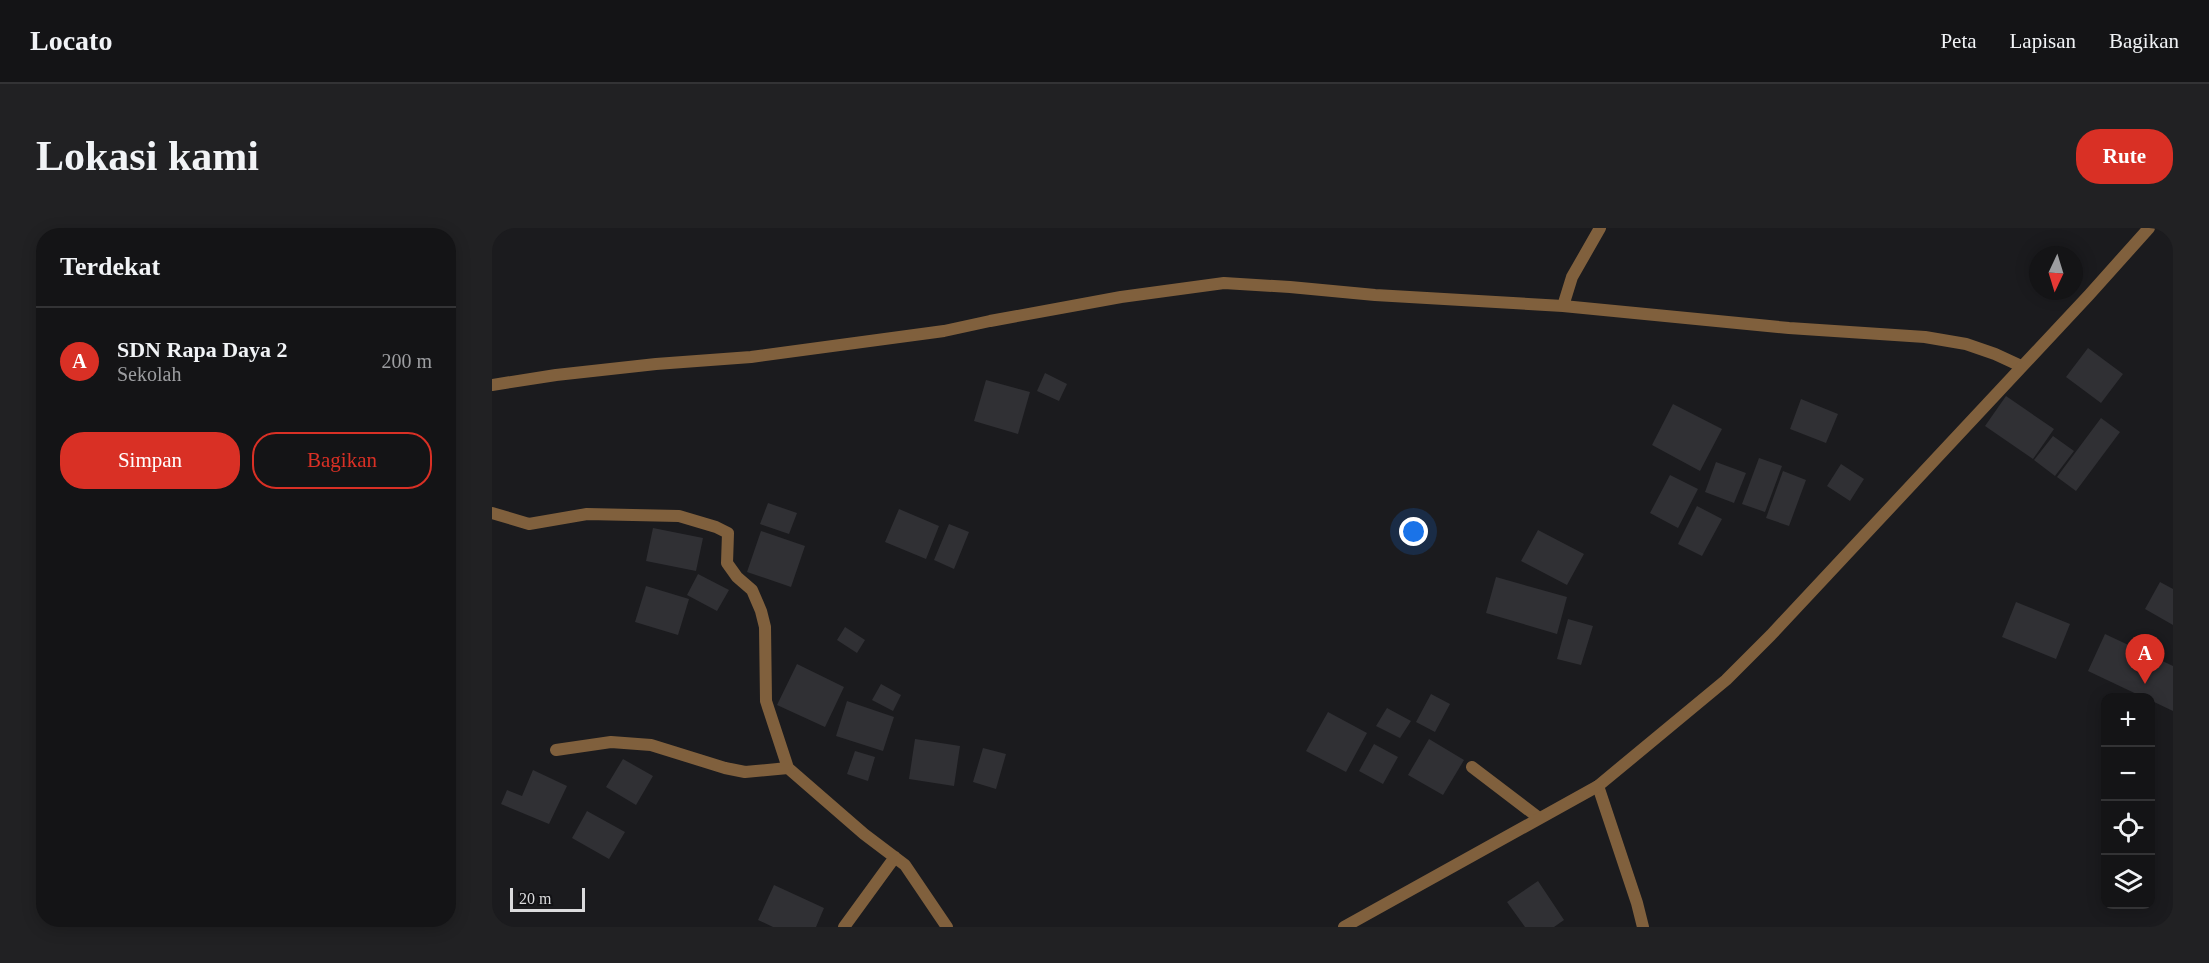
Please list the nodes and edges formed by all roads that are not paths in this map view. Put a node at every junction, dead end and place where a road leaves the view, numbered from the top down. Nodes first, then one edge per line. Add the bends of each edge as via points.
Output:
1 (1600, 228) edge
2 (2149, 228) edge
3 (1563, 306) junction
4 (2021, 366) junction
5 (492, 385) edge
6 (492, 513) edge
7 (556, 750) dead end
8 (1472, 767) dead end
9 (788, 768) junction
10 (1598, 786) junction
11 (1539, 819) junction
12 (895, 858) junction
13 (844, 927) edge
14 (947, 927) edge
15 (1344, 927) edge
16 (1643, 927) edge

1 - 3 street via 1572,277
2 - 4 street
3 - 4 street via 1925,337 1966,344
3 - 5 street via 1224,283 1121,297 944,331
4 - 10 street via 1726,680
6 - 9 street via 529,524 587,514 679,516 728,533 727,563 752,590 761,611 765,627 766,701
7 - 9 street via 611,742 651,745 745,772
8 - 11 street
9 - 12 street
10 - 11 street
10 - 16 street
11 - 15 street
12 - 13 street
12 - 14 street via 905,865

